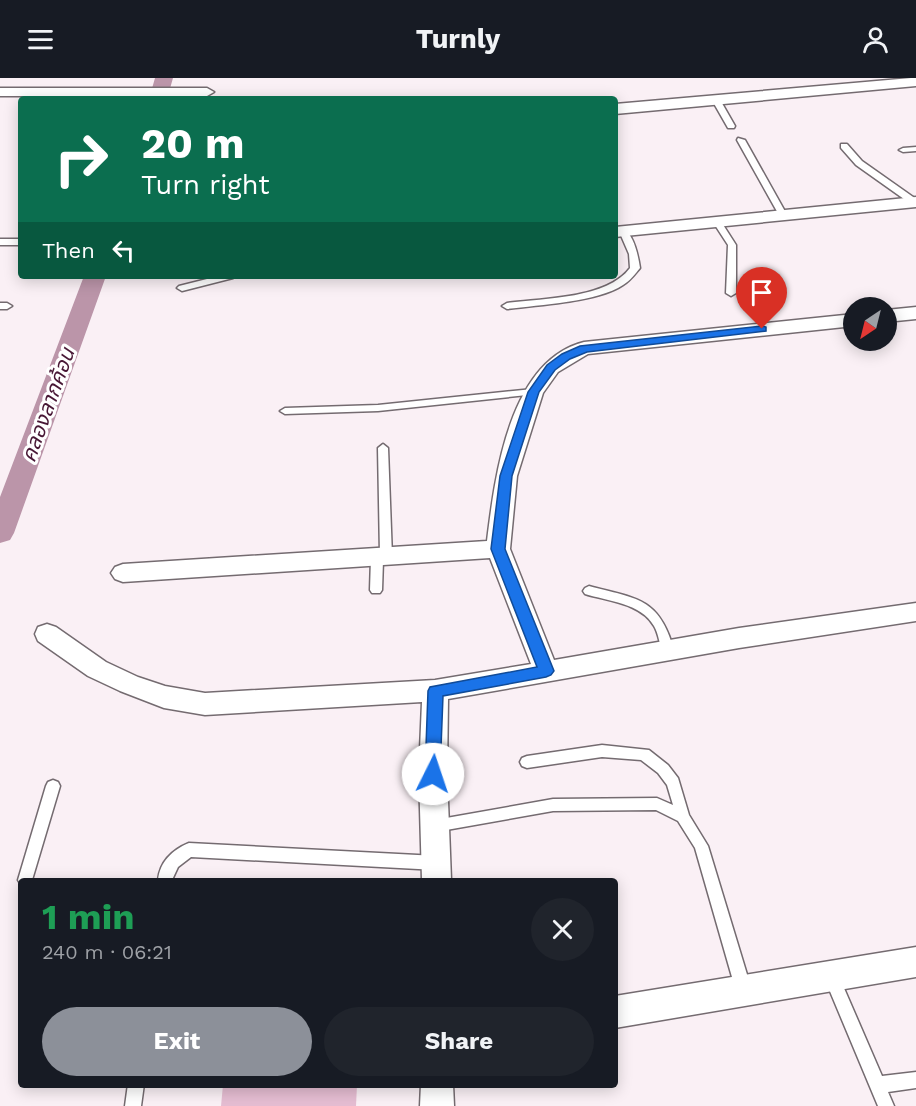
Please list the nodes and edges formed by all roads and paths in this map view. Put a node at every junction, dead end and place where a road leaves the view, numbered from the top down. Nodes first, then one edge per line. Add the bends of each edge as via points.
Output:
1 (916, 82) edge
2 (203, 90) edge
3 (0, 92) edge
4 (716, 100) junction
5 (618, 109) edge
6 (730, 126) dead end
7 (741, 140) dead end
8 (844, 146) dead end
9 (916, 149) edge
10 (903, 150) dead end
11 (915, 202) edge
12 (783, 215) junction
13 (717, 222) junction
14 (619, 232) edge
15 (0, 242) edge
16 (18, 242) edge
17 (218, 279) edge
18 (182, 288) dead end
19 (731, 293) dead end
20 (507, 306) dead end
21 (916, 314) edge
22 (897, 315) edge
23 (843, 321) edge
24 (533, 392) junction
25 (285, 411) dead end
26 (383, 448) dead end
27 (498, 549) junction
28 (382, 557) junction
29 (123, 573) dead end
30 (376, 590) dead end
31 (589, 591) dead end
32 (916, 612) edge
33 (47, 634) dead end
34 (668, 650) junction
35 (546, 671) junction
36 (435, 691) junction
37 (527, 762) dead end
38 (52, 786) dead end
39 (683, 817) junction
40 (435, 826) junction
41 (437, 872) edge
42 (26, 878) edge
43 (165, 878) edge
44 (916, 962) edge
45 (832, 976) junction
46 (744, 991) junction
47 (618, 1012) edge
48 (916, 1080) edge
49 (877, 1085) junction
50 (135, 1088) edge
51 (437, 1088) edge
52 (133, 1106) edge
53 (437, 1106) edge
54 (886, 1106) edge

1 - 4 street
2 - 3 street
4 - 5 street
4 - 6 lane
7 - 12 lane
8 - 11 lane via 859,163
9 - 10 lane
11 - 12 street
12 - 13 street
13 - 14 street
13 - 19 lane via 732,245
14 - 20 lane via 633,254 635,268 616,286
15 - 16 lane
17 - 18 lane
21 - 22 street
23 - 24 street via 584,348 551,368
24 - 25 lane via 378,408
24 - 27 street via 506,476
26 - 28 lane
27 - 28 street
27 - 35 street
28 - 29 street
28 - 30 lane
31 - 34 lane via 650,613 661,627
32 - 34 street
33 - 36 street via 97,669 129,684 164,697 205,704
34 - 35 street
35 - 36 street
36 - 40 street
37 - 39 lane via 602,751 644,754 673,782
38 - 42 lane
39 - 40 lane via 657,804 553,805
39 - 46 lane via 701,846
40 - 41 street
41 - 43 lane via 189,850 176,857 166,869
44 - 45 street
45 - 46 street
45 - 49 lane
46 - 47 street
48 - 49 lane
49 - 54 lane
50 - 52 lane
51 - 53 street

